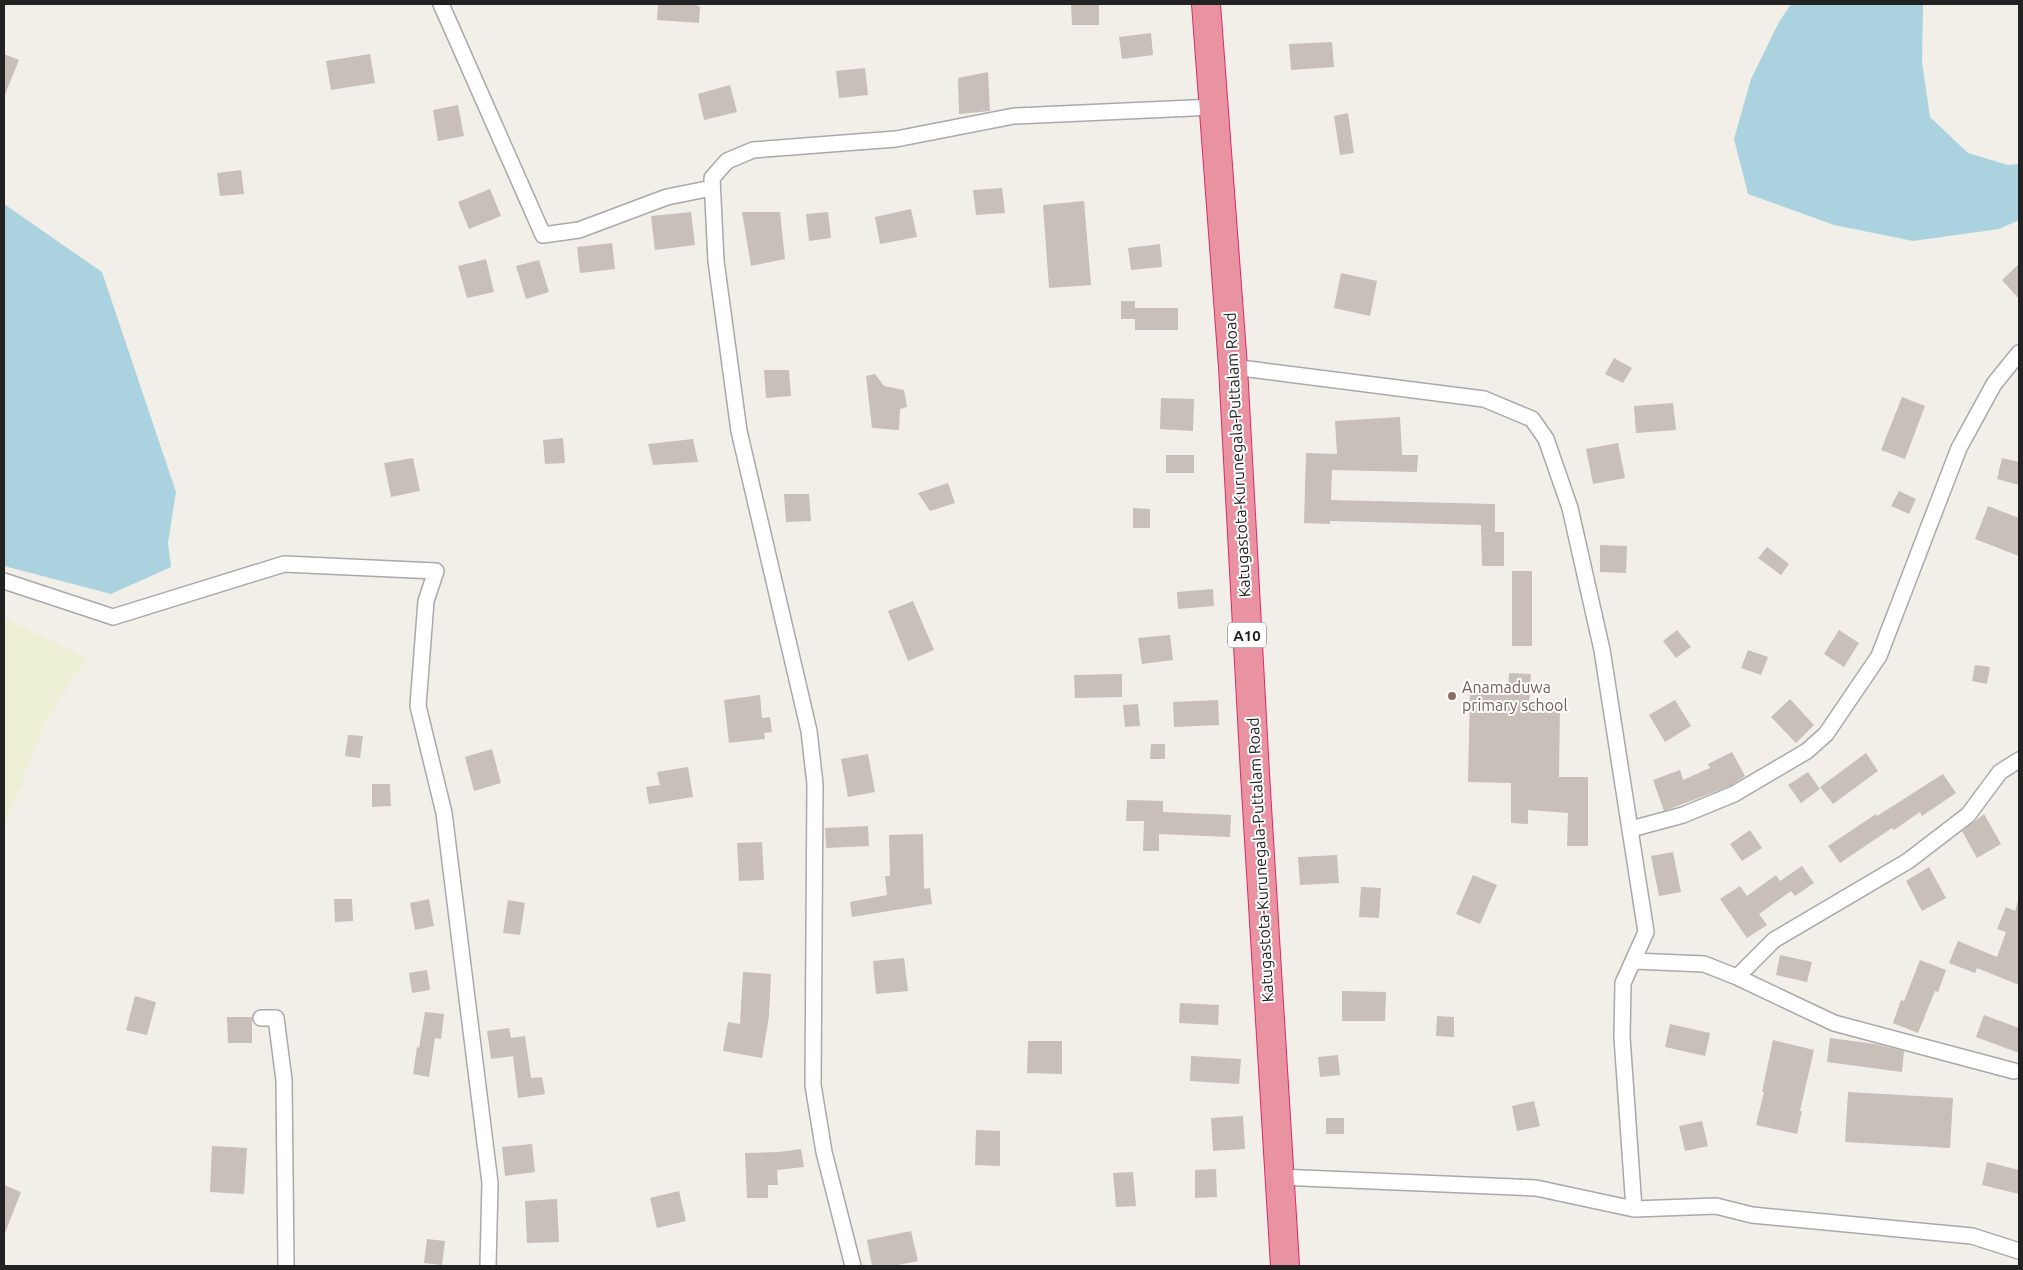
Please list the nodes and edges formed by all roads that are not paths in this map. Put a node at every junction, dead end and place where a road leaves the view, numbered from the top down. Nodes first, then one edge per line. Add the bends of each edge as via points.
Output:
1 (441, 4) edge
2 (1206, 4) edge
3 (1214, 107) junction
4 (712, 188) junction
5 (2019, 353) edge
6 (1233, 367) junction
7 (4, 581) edge
8 (2019, 760) edge
9 (1631, 829) junction
10 (1634, 961) junction
11 (1737, 977) junction
12 (261, 1018) dead end
13 (2014, 1071) dead end
14 (1279, 1177) junction
15 (1634, 1209) junction
16 (2019, 1251) edge
17 (286, 1266) edge
18 (488, 1266) edge
19 (854, 1266) edge
20 (1285, 1266) edge

1 - 4 street via 543,235 579,230 667,197
2 - 3 highway, Katugastota-Kurunegala-Puttalam Road / A10
3 - 4 street via 1014,116 896,139 753,150 727,161 712,178
3 - 6 highway, Katugastota-Kurunegala-Puttalam Road / A10
4 - 19 street via 716,261 739,431 809,731 815,784 813,1085 824,1152
5 - 9 street via 1994,384 1959,448 1879,656 1826,734 1807,751 1734,794 1684,816
6 - 9 street via 1484,399 1532,419 1546,440 1570,508 1602,650
6 - 14 highway, Katugastota-Kurunegala-Puttalam Road / A10
7 - 18 street via 113,617 284,564 436,571 426,601 418,706 446,823 490,1183
8 - 11 street via 2000,772 1968,815 1908,860 1774,940
9 - 10 street via 1646,932
10 - 11 street via 1704,964
10 - 15 street via 1623,983 1622,1037
11 - 13 street via 1834,1023
12 - 17 street via 276,1018 284,1080
14 - 15 street via 1536,1188
14 - 20 highway, Katugastota-Kurunegala-Puttalam Road / A10
15 - 16 street via 1716,1206 1752,1215 1972,1236

